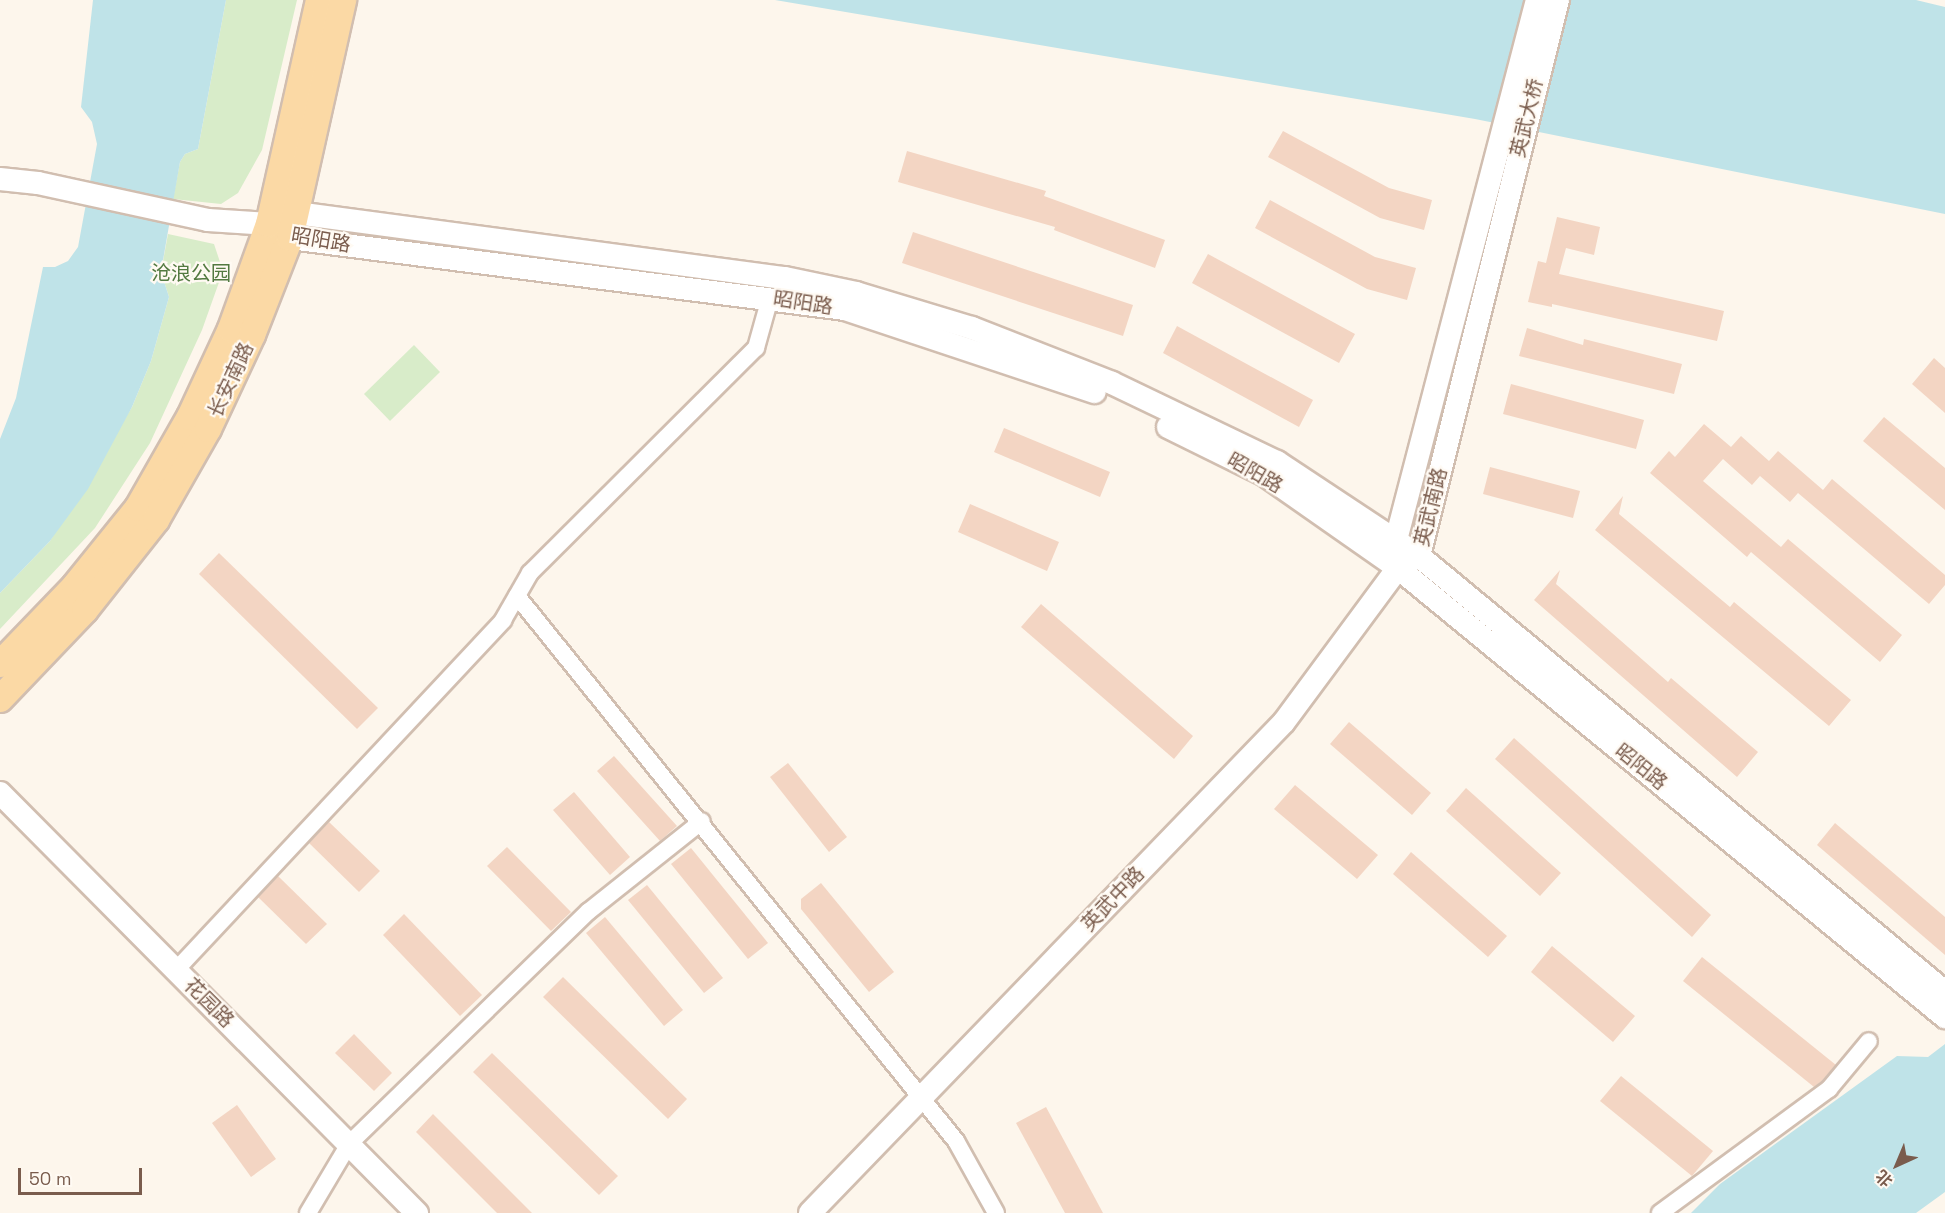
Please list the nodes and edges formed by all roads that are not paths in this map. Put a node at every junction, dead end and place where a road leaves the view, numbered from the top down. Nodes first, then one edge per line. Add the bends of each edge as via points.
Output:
1 (319, 0) edge
2 (343, 0) edge
3 (1537, 0) edge
4 (1558, 0) edge
5 (307, 106) junction
6 (0, 179) edge
7 (296, 213) junction
8 (280, 231) junction
9 (1487, 234) junction
10 (770, 298) junction
11 (1396, 540) junction
12 (1419, 556) junction
13 (1398, 568) junction
14 (517, 596) junction
15 (0, 664) edge
16 (0, 699) edge
17 (0, 793) edge
18 (702, 821) junction
19 (176, 970) junction
20 (1935, 992) edge
21 (1945, 1017) edge
22 (1869, 1041) dead end
23 (921, 1098) junction
24 (349, 1144) junction
25 (308, 1213) edge
26 (417, 1213) edge
27 (810, 1213) edge
28 (996, 1213) edge
29 (1660, 1213) edge

1 - 5 main road, 长安南路
2 - 5 main road, 长安南路
3 - 9 main road, 英武大桥
4 - 9 main road, 英武大桥
5 - 7 main road, 长安南路
5 - 8 main road, 长安南路
6 - 8 main road, 昭阳路 via 38,183 208,220
7 - 8 main road, 长安南路
7 - 11 main road, 昭阳路 via 785,278 856,293 972,328 1112,383 1277,462
8 - 10 main road, 昭阳路
8 - 15 main road, 长安南路 via 190,417 138,507 75,586
8 - 16 main road, 长安南路 via 252,335 208,429 156,520 85,610
9 - 11 main road, 英武南路
9 - 12 main road, 英武南路
10 - 13 main road, 昭阳路 via 845,309 1104,394 1265,476
10 - 14 street via 756,348 530,573
11 - 12 main road, 昭阳路
11 - 13 main road, 英武南路
12 - 13 main road, 英武南路
12 - 20 main road, 昭阳路
13 - 20 main road, 昭阳路
13 - 23 main road, 英武中路 via 1284,722
14 - 18 street
14 - 19 street via 503,620
17 - 19 main road, 花园路
18 - 23 street
18 - 24 street via 590,911
19 - 24 main road, 花园路
20 - 21 main road, 昭阳路
22 - 29 street via 1829,1089
23 - 27 main road, 英武中路
23 - 28 street via 956,1141
24 - 25 street
24 - 26 main road, 花园路

